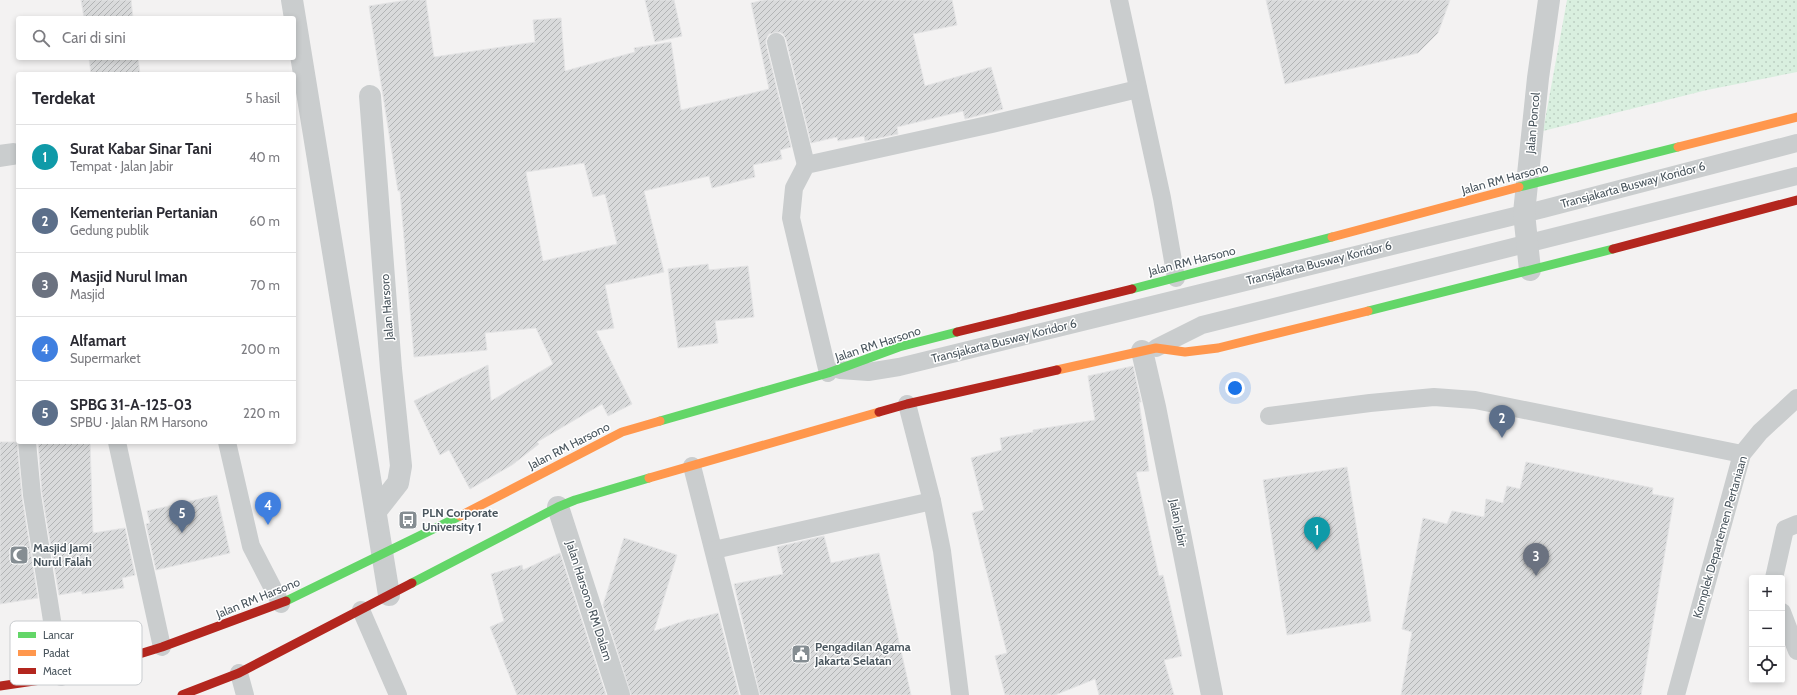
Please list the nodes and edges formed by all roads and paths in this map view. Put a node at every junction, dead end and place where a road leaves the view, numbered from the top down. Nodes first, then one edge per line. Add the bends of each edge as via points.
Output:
1 (292, 0) edge
2 (1119, 0) edge
3 (1550, 0) edge
4 (295, 16) edge
5 (296, 24) edge
6 (776, 42) dead end
7 (1138, 89) junction
8 (370, 96) dead end
9 (1797, 117) edge
10 (1797, 143) edge
11 (806, 165) junction
12 (1797, 176) edge
13 (1527, 185) junction
14 (1797, 200) edge
15 (1524, 213) junction
16 (1527, 243) junction
17 (1530, 270) junction
18 (1176, 278) junction
19 (1149, 349) junction
20 (834, 371) junction
21 (1797, 398) edge
22 (907, 404) junction
23 (1269, 416) dead end
24 (27, 444) edge
25 (117, 444) edge
26 (227, 444) edge
27 (1742, 454) junction
28 (692, 466) junction
29 (932, 501) junction
30 (558, 507) junction
31 (376, 511) junction
32 (1797, 524) edge
33 (714, 550) junction
34 (382, 554) junction
35 (1775, 575) edge
36 (389, 595) junction
37 (280, 604) junction
38 (361, 610) junction
39 (1785, 620) edge
40 (52, 621) edge
41 (162, 647) junction
42 (1797, 650) edge
43 (142, 653) edge
44 (239, 673) junction
45 (10, 685) edge
46 (0, 686) edge
47 (182, 695) edge
48 (245, 695) edge
49 (398, 695) edge
50 (619, 695) edge
51 (750, 695) edge
52 (960, 695) edge
53 (1212, 695) edge
54 (1676, 695) edge

1 - 4 street
2 - 7 lane
3 - 13 street, Jalan Poncol via 1538,78
5 - 31 street
6 - 11 lane
7 - 11 lane
7 - 18 lane via 1162,198
8 - 31 street, Jalan Harsoro via 401,466 398,483
9 - 13 main road, Jalan RM Harsono
10 - 15 lane, Transjakarta Busway Koridor 6
11 - 20 lane via 794,188 791,218
12 - 16 lane
13 - 15 street, Jalan Poncol
13 - 18 main road, Jalan RM Harsono
14 - 17 main road
15 - 16 street, Jalan Poncol
15 - 20 lane, Transjakarta Busway Koridor 6 via 899,366 868,372
16 - 17 street, Jalan Poncol
16 - 19 lane via 1202,325
17 - 19 main road via 1218,348 1185,352
18 - 20 main road, Jalan RM Harsono via 898,348
19 - 22 main road
19 - 53 street, Jalan Jabir via 1155,407
20 - 34 main road, Jalan RM Harsono via 622,432
21 - 27 lane, Komplek Departemen Pertaniaan via 1760,432
22 - 28 main road
22 - 29 lane
23 - 27 lane via 1434,397 1475,400
24 - 40 lane via 32,495
25 - 41 lane
26 - 37 lane via 251,546
27 - 54 lane, Komplek Departemen Pertaniaan
28 - 30 main road
28 - 33 lane
29 - 33 lane
29 - 52 lane via 942,551
30 - 36 main road
30 - 50 street, Jalan Harsono RM Dalam
31 - 34 street
32 - 35 lane via 1785,529
33 - 51 lane
34 - 36 street
34 - 37 main road, Jalan RM Harsono
36 - 38 main road
37 - 41 main road, Jalan RM Harsono
38 - 44 main road
38 - 49 lane
39 - 42 lane
41 - 43 main road, Jalan RM Harsono
44 - 47 main road
44 - 48 lane
45 - 46 main road, Jalan RM Harsono

